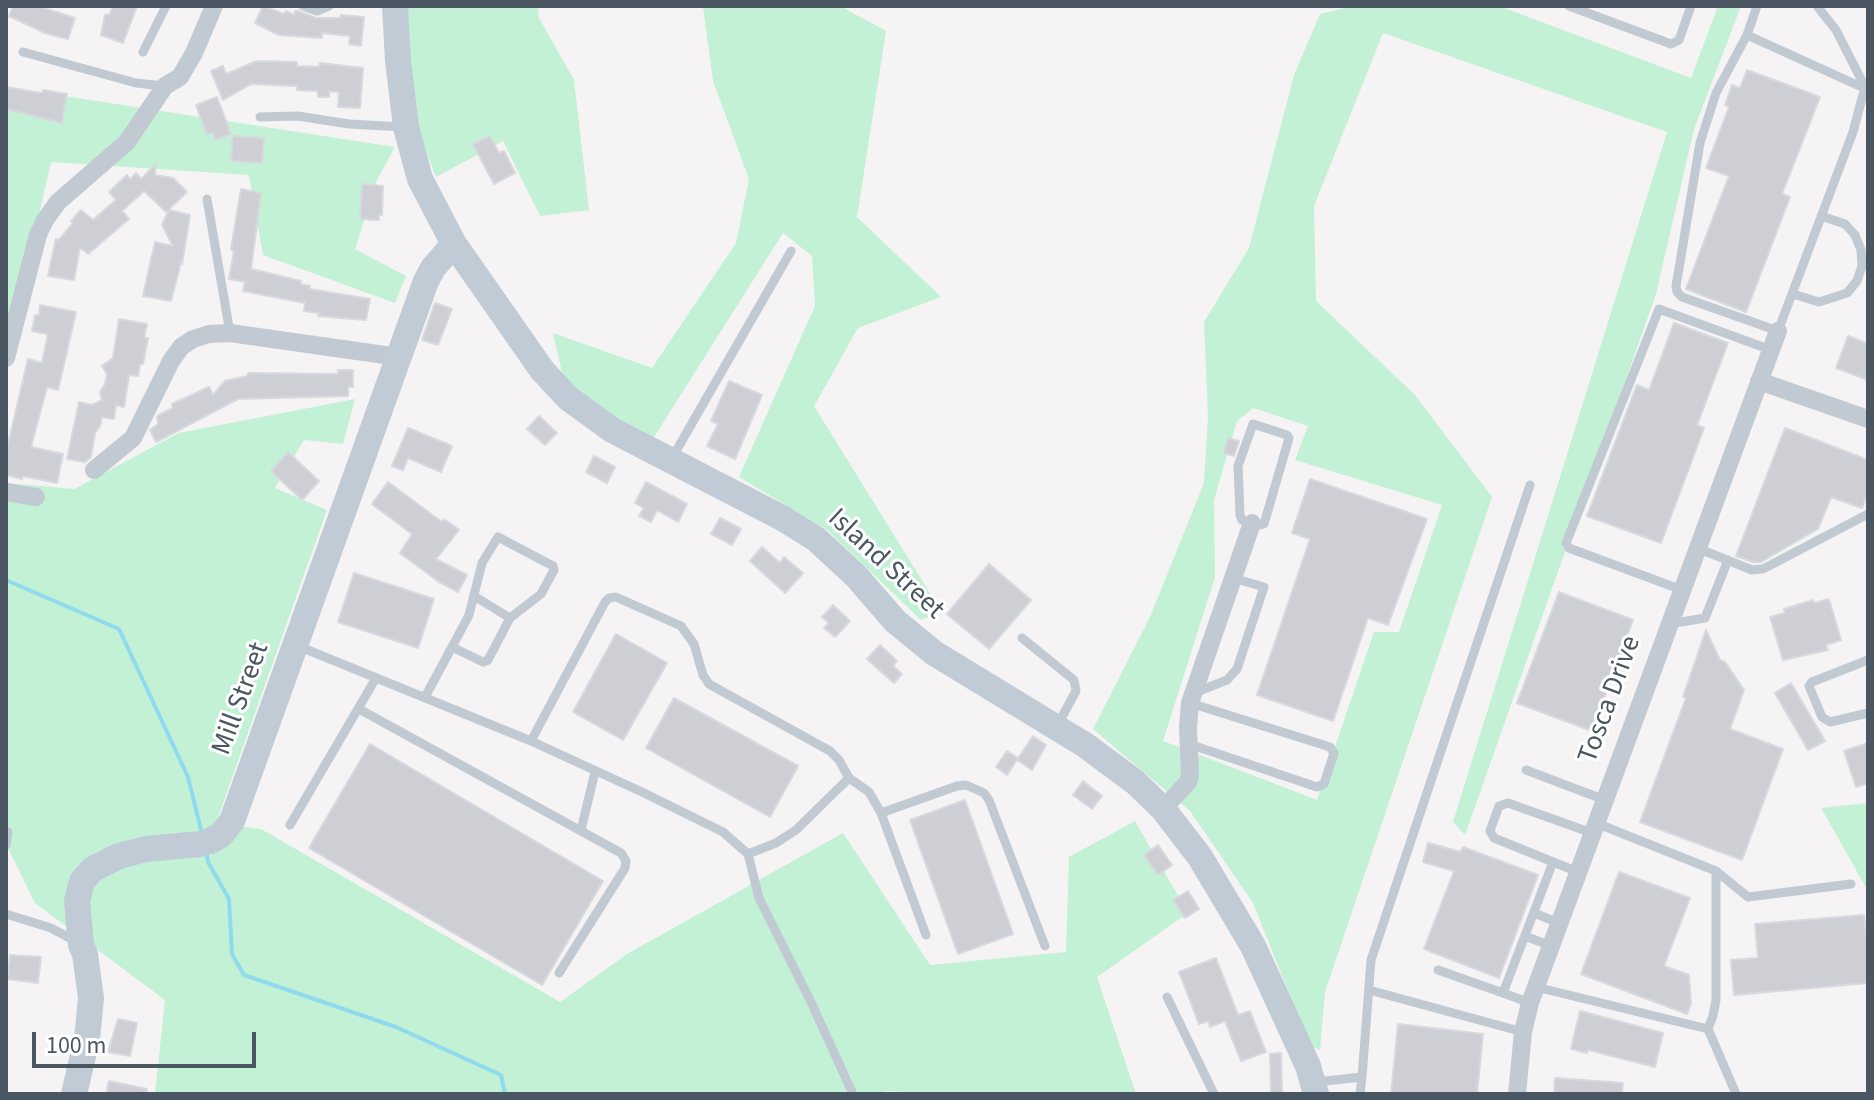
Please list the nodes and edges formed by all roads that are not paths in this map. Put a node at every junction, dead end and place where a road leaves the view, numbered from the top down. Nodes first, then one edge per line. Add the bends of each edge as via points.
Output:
1 (166, 6) edge
2 (214, 6) edge
3 (303, 6) edge
4 (329, 6) edge
5 (395, 6) edge
6 (1569, 6) edge
7 (1691, 6) edge
8 (1757, 6) edge
9 (1817, 6) edge
10 (1747, 35) junction
11 (23, 52) dead end
12 (143, 52) dead end
13 (165, 86) junction
14 (1866, 89) edge
15 (260, 117) dead end
16 (406, 127) junction
17 (207, 199) dead end
18 (1821, 216) junction
19 (454, 244) junction
20 (791, 251) dead end
21 (1793, 294) junction
22 (1778, 331) junction
23 (230, 333) junction
24 (1771, 350) junction
25 (399, 357) junction
26 (6, 358) edge
27 (1759, 381) junction
28 (1868, 419) edge
29 (671, 461) junction
30 (94, 470) dead end
31 (1530, 485) dead end
32 (6, 492) edge
33 (36, 497) dead end
34 (1868, 514) edge
35 (1252, 523) junction
36 (1697, 548) junction
37 (1728, 560) junction
38 (1233, 578) junction
39 (1682, 590) junction
40 (474, 596) junction
41 (510, 618) junction
42 (1669, 624) junction
43 (1022, 638) dead end
44 (295, 645) junction
45 (452, 647) junction
46 (1868, 660) edge
47 (376, 678) junction
48 (425, 697) junction
49 (1191, 698) junction
50 (359, 709) junction
51 (1868, 713) edge
52 (1055, 729) junction
53 (531, 741) junction
54 (1188, 744) junction
55 (1526, 770) dead end
56 (595, 772) junction
57 (849, 778) junction
58 (1605, 800) junction
59 (1163, 809) junction
60 (881, 813) junction
61 (290, 825) dead end
62 (1594, 828) junction
63 (581, 830) junction
64 (8, 832) edge
65 (6, 845) edge
66 (748, 854) junction
67 (1553, 862) junction
68 (1716, 871) junction
69 (1578, 872) junction
70 (1851, 884) dead end
71 (1534, 913) junction
72 (6, 914) edge
73 (1559, 923) junction
74 (926, 935) dead end
75 (1525, 936) junction
76 (81, 945) junction
77 (1045, 946) dead end
78 (1551, 946) junction
79 (1438, 970) dead end
80 (559, 973) dead end
81 (1369, 990) junction
82 (1503, 993) junction
83 (1533, 995) junction
84 (1167, 997) dead end
85 (1708, 1029) junction
86 (1523, 1032) junction
87 (1362, 1077) junction
88 (1314, 1088) edge
89 (74, 1094) edge
90 (853, 1094) edge
91 (1214, 1094) edge
92 (1360, 1094) edge
93 (1517, 1094) edge
94 (1736, 1094) edge

1 - 12 lane
2 - 13 street via 185,70
3 - 4 lane via 317,11
5 - 16 street, Island Street
6 - 7 lane via 1671,44 1679,40
8 - 10 lane
9 - 14 lane via 1836,30
10 - 14 lane
10 - 22 lane via 1716,93 1700,143 1676,286 1682,297
11 - 13 lane
13 - 26 street via 127,142 58,202 45,220
14 - 18 lane
15 - 16 lane
16 - 19 street, Island Street via 420,179
17 - 23 lane
18 - 21 lane
18 - 21 lane via 1845,224 1855,235 1862,266 1857,281 1836,299 1819,302
19 - 25 street, Mill Street via 426,281
19 - 29 street, Island Street via 542,370 568,398 612,430
20 - 29 lane
21 - 22 lane
22 - 24 street, Tosca Drive
23 - 25 street
23 - 30 street via 209,334 181,347 133,438
24 - 27 street, Tosca Drive
24 - 39 lane via 1659,309 1566,543
25 - 44 street, Mill Street
27 - 28 street
27 - 36 street, Tosca Drive
29 - 52 street, Island Street via 816,539 895,621 934,653
31 - 81 lane via 1371,960
32 - 33 street
34 - 37 lane via 1763,569
35 - 35 lane via 1264,524 1289,438 1253,424 1238,469 1240,515
35 - 38 street
36 - 37 lane
36 - 39 street, Tosca Drive
37 - 42 lane via 1705,618
38 - 49 street
38 - 49 lane via 1264,587 1237,669
39 - 42 street, Tosca Drive
40 - 41 lane
40 - 41 lane via 482,563 498,537 553,566 541,594
40 - 45 lane
41 - 45 lane via 486,662
42 - 58 street, Tosca Drive
43 - 52 lane via 1074,680 1076,691
44 - 47 lane
44 - 76 street, Mill Street via 232,821 205,843 146,849 93,869 82,881 77,901
45 - 48 lane
46 - 51 lane via 1809,686 1822,717 1830,722
47 - 48 lane
47 - 50 lane
48 - 53 lane
49 - 54 street
49 - 54 lane via 1330,747 1334,753 1324,784 1317,787
50 - 61 lane
50 - 63 lane
52 - 59 street, Island Street via 1098,754
53 - 56 lane
53 - 57 lane via 605,602 616,597 681,626 709,684 830,751
54 - 59 street via 1188,782
55 - 58 lane
56 - 63 lane
56 - 66 lane via 723,832
57 - 60 lane via 869,792
57 - 66 lane via 796,830
58 - 62 street, Tosca Drive
59 - 88 street, Island Street via 1200,857 1253,946
60 - 74 lane
60 - 77 lane via 957,786 984,793
62 - 67 lane via 1508,803 1499,806 1491,836
62 - 68 lane
62 - 69 street, Tosca Drive
63 - 80 lane via 621,853 625,868
64 - 65 lane
66 - 90 lane via 759,898
67 - 69 lane
67 - 71 lane
68 - 70 lane via 1748,897
68 - 85 lane via 1716,1008
69 - 73 street, Tosca Drive
71 - 73 lane
71 - 75 lane
72 - 76 lane via 51,928
73 - 78 street, Tosca Drive
75 - 78 lane
75 - 82 lane
76 - 89 street, Mill Street via 91,998
78 - 83 street, Tosca Drive
79 - 82 lane
81 - 86 lane
81 - 87 lane
82 - 83 lane
83 - 85 lane
83 - 86 street, Tosca Drive
84 - 91 lane
85 - 94 lane
86 - 93 street, Tosca Drive
87 - 88 lane
87 - 92 lane

